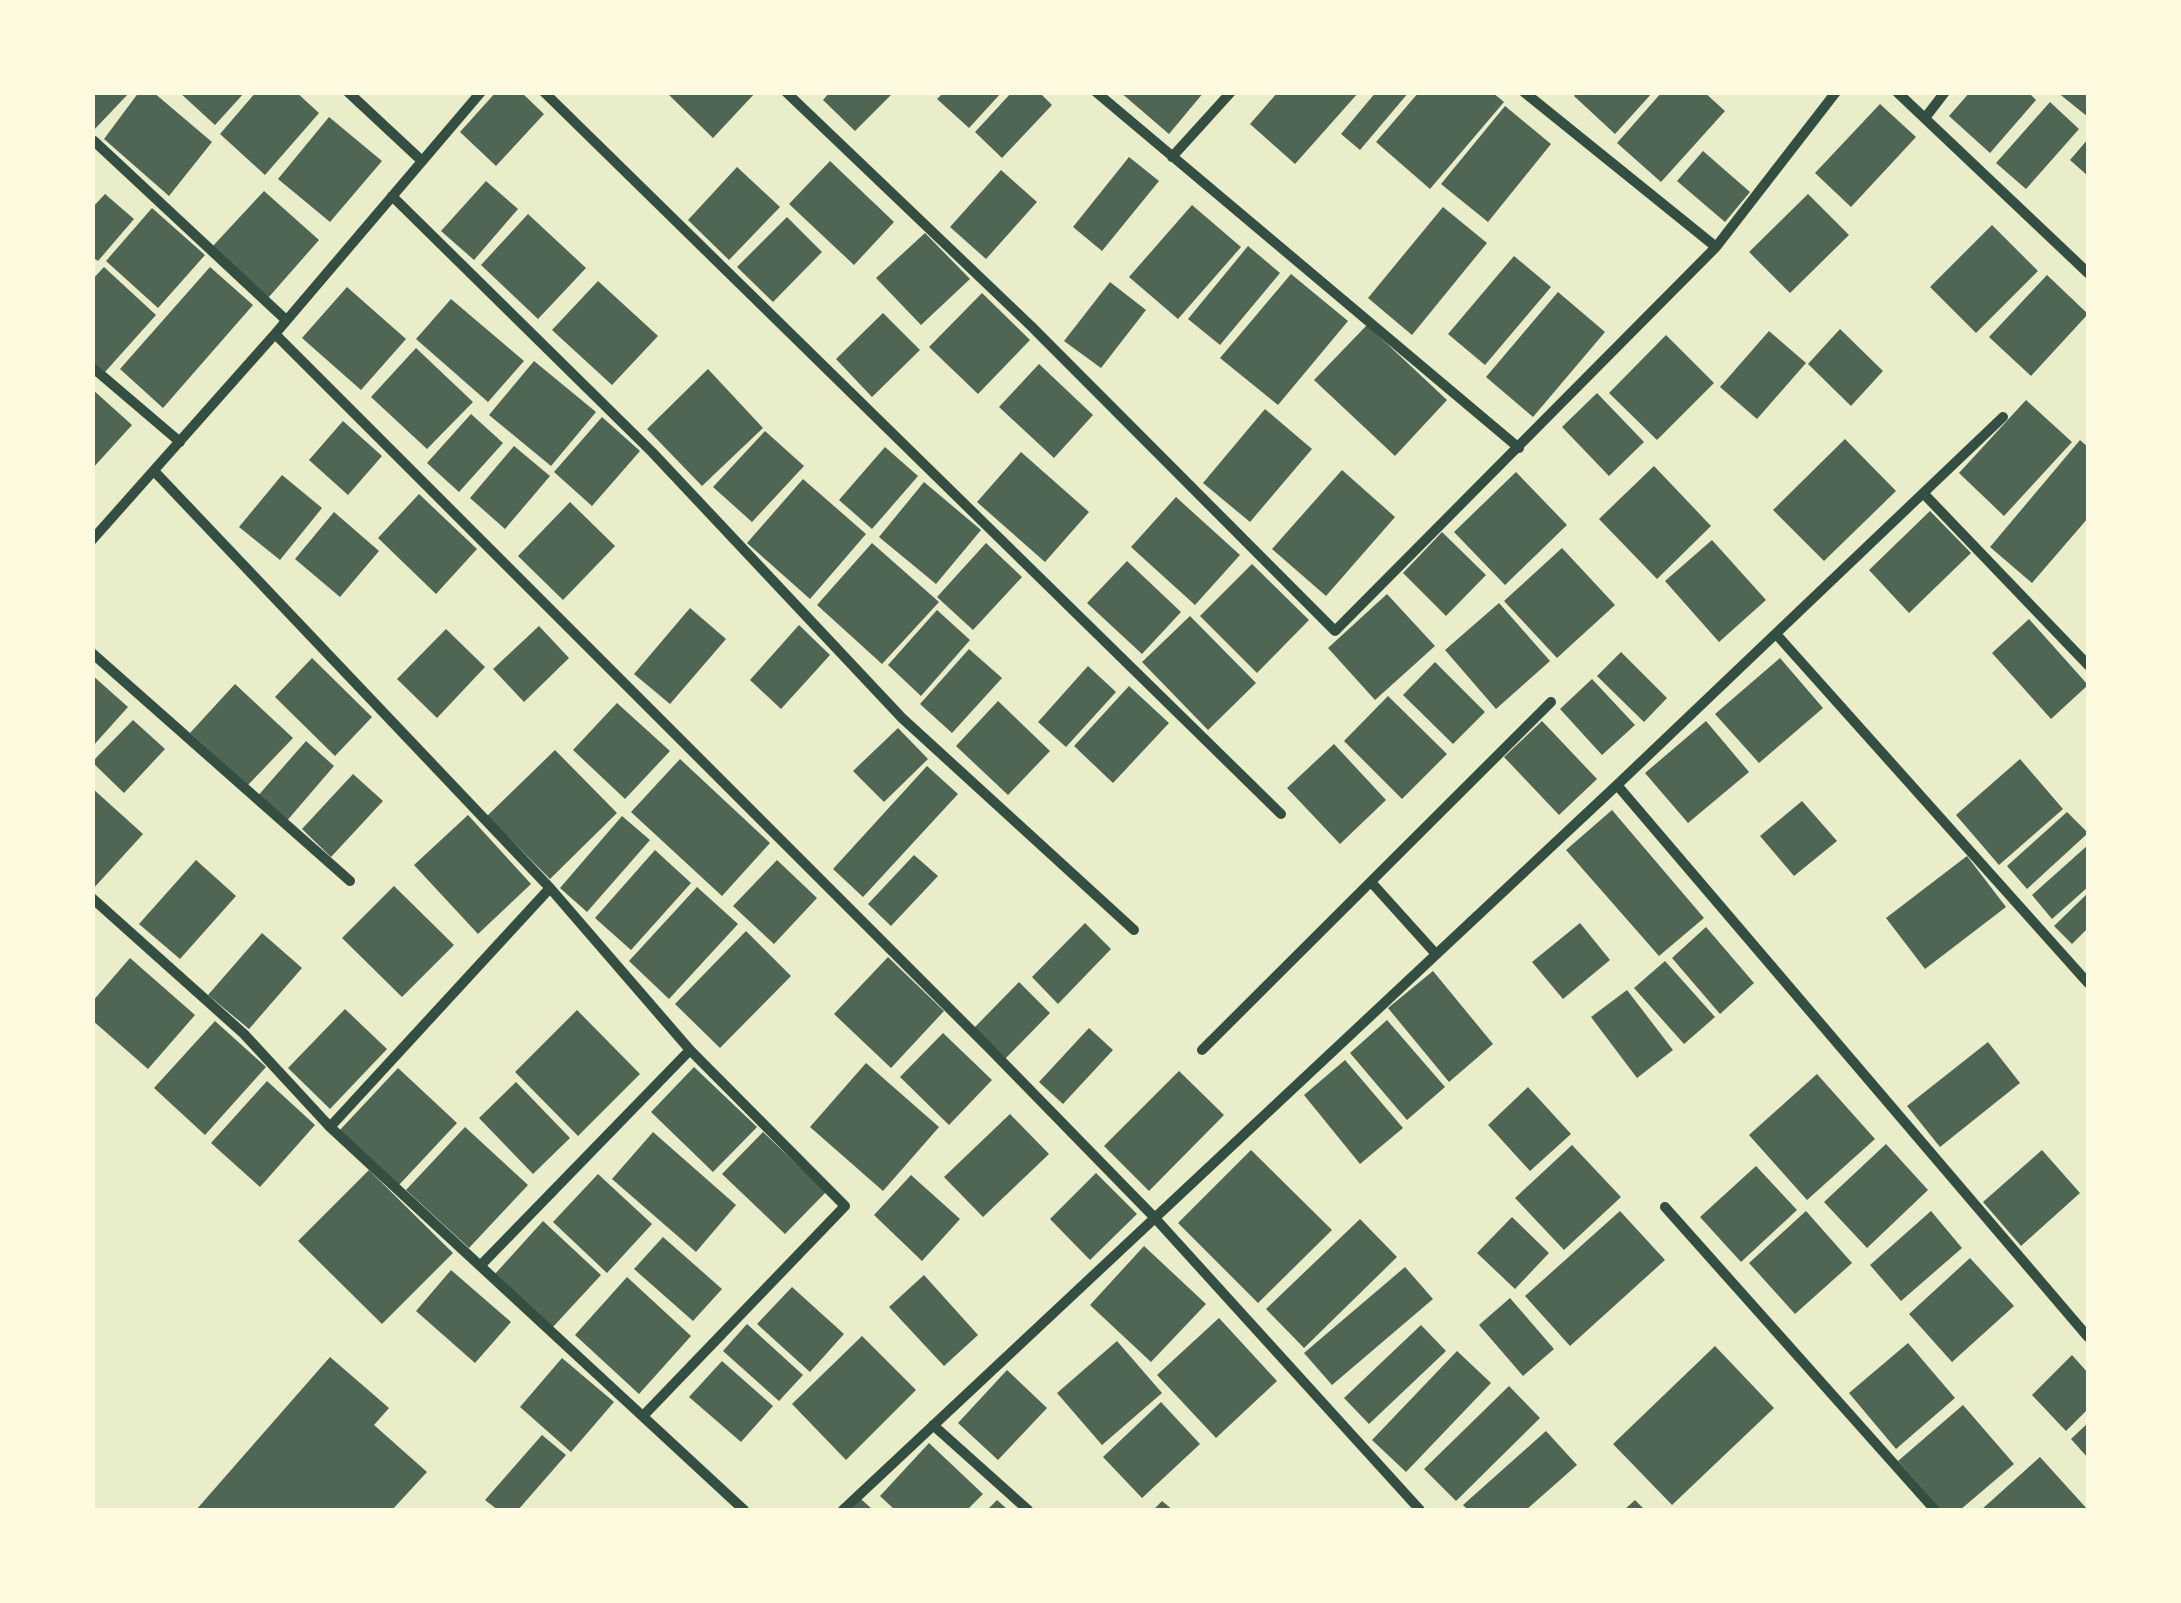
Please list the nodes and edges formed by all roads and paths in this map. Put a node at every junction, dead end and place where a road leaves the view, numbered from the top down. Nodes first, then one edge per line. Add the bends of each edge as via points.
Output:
1 (348, 92) edge
2 (481, 92) edge
3 (544, 92) edge
4 (786, 92) edge
5 (1096, 92) edge
6 (1231, 92) edge
7 (1524, 92) edge
8 (1836, 92) edge
9 (1897, 92) edge
10 (1945, 92) edge
11 (1925, 118) junction
12 (94, 140) edge
13 (1172, 156) junction
14 (422, 161) junction
15 (392, 196) junction
16 (1716, 247) junction
17 (2088, 273) edge
18 (286, 320) junction
19 (275, 334) junction
20 (92, 367) edge
21 (2003, 418) dead end
22 (180, 442) junction
23 (1519, 448) junction
24 (155, 472) junction
25 (1924, 495) junction
26 (94, 536) edge
27 (1776, 634) junction
28 (92, 653) edge
29 (2088, 665) edge
30 (1551, 702) dead end
31 (1617, 785) junction
32 (1281, 814) dead end
33 (350, 881) dead end
34 (1371, 882) junction
35 (550, 888) junction
36 (92, 898) edge
37 (1134, 930) dead end
38 (1435, 952) junction
39 (2088, 983) edge
40 (690, 1050) junction
41 (1202, 1050) dead end
42 (330, 1127) junction
43 (1665, 1207) dead end
44 (1154, 1217) junction
45 (481, 1265) junction
46 (2088, 1337) edge
47 (643, 1416) junction
48 (934, 1425) junction
49 (744, 1510) edge
50 (842, 1510) edge
51 (1028, 1510) edge
52 (1420, 1510) edge
53 (1935, 1510) edge

1 - 14 street
2 - 14 street
3 - 32 street
4 - 23 street via 1334,631
5 - 13 street
6 - 13 street
7 - 16 street
8 - 16 street
9 - 11 street
10 - 11 street
11 - 17 street
12 - 18 street
13 - 23 street
14 - 15 street
15 - 18 street
15 - 37 street via 652,452 902,718
16 - 23 street
18 - 19 street
19 - 22 street
19 - 44 street
20 - 22 street
21 - 25 street
22 - 24 street
24 - 26 street
24 - 35 street
25 - 27 street
25 - 29 street
27 - 31 street
27 - 39 street
28 - 33 street
30 - 34 street
31 - 38 street
31 - 46 street
34 - 38 street
34 - 41 street
35 - 40 street
35 - 42 street
36 - 42 street via 244,1034
38 - 44 street
40 - 45 street
40 - 47 street via 845,1206
42 - 45 street
43 - 53 street
44 - 48 street
44 - 52 street
45 - 47 street
47 - 49 street
48 - 50 street
48 - 51 street

